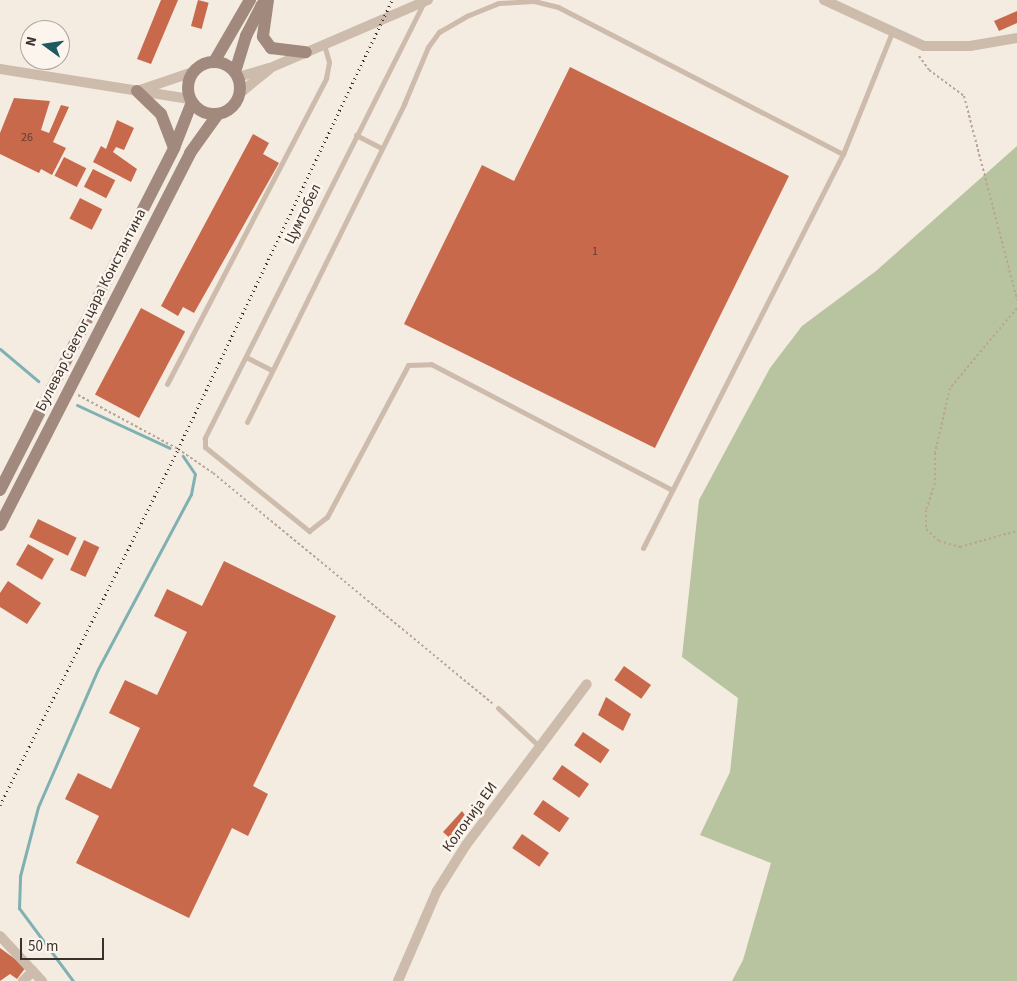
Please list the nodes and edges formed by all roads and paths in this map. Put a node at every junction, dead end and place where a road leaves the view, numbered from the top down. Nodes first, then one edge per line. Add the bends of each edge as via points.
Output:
1 (250, 0) edge
2 (267, 0) edge
3 (824, 0) edge
4 (426, 1) edge
5 (892, 32) junction
6 (1017, 38) edge
7 (910, 42) junction
8 (324, 44) junction
9 (306, 52) junction
10 (214, 62) junction
11 (270, 68) junction
12 (0, 69) edge
13 (193, 72) junction
14 (237, 75) junction
15 (137, 91) junction
16 (240, 93) junction
17 (191, 100) junction
18 (218, 114) junction
19 (356, 135) junction
20 (174, 148) junction
21 (382, 148) junction
22 (843, 154) junction
23 (1017, 300) edge
24 (1017, 308) edge
25 (246, 357) junction
26 (272, 370) junction
27 (167, 384) dead end
28 (69, 390) junction
29 (247, 422) dead end
30 (670, 488) junction
31 (0, 490) edge
32 (0, 525) edge
33 (1017, 531) edge
34 (643, 548) dead end
35 (587, 684) dead end
36 (498, 708) joint
37 (542, 748) junction
38 (0, 936) edge
39 (33, 971) junction
40 (23, 981) edge
41 (42, 981) edge
42 (398, 981) edge

1 - 10 main road
2 - 9 main road via 263,37 271,48
2 - 14 main road via 246,36
3 - 5 street
4 - 8 street
4 - 19 lane, Цумтобел
5 - 7 street
5 - 22 lane
6 - 7 street via 1006,42 939,48
7 - 23 path via 929,70 964,96
8 - 9 street
8 - 27 lane via 329,62 326,78
9 - 11 street
10 - 13 main road
10 - 14 main road
11 - 14 street
11 - 16 street
12 - 15 street
13 - 15 street
13 - 17 main road via 189,82
14 - 16 main road
15 - 17 street
15 - 20 main road via 161,114
16 - 18 main road via 230,109
17 - 18 main road via 201,110
17 - 20 main road, Булевар Светог цара Константина
18 - 28 main road, Булевар Светог цара Константина via 190,152
19 - 21 lane
19 - 25 lane, Цумтобел
20 - 31 main road, Булевар Светог цара Константина
21 - 22 lane via 428,47 439,32 498,3 534,1 583,20
21 - 26 lane
22 - 30 lane
24 - 33 path via 950,388 935,453 936,483 926,510 926,529 939,541 960,547
25 - 26 lane
25 - 30 lane, Цумтобел via 205,438 209,452 308,531 327,517 408,365 431,364
26 - 29 lane
28 - 32 main road, Булевар Светог цара Константина
28 - 36 path via 178,449 212,473
30 - 34 lane
35 - 37 street, Колонија ЕИ
36 - 37 lane
37 - 42 street, Колонија ЕИ via 466,845 437,891
38 - 39 street
39 - 40 street
39 - 41 street

